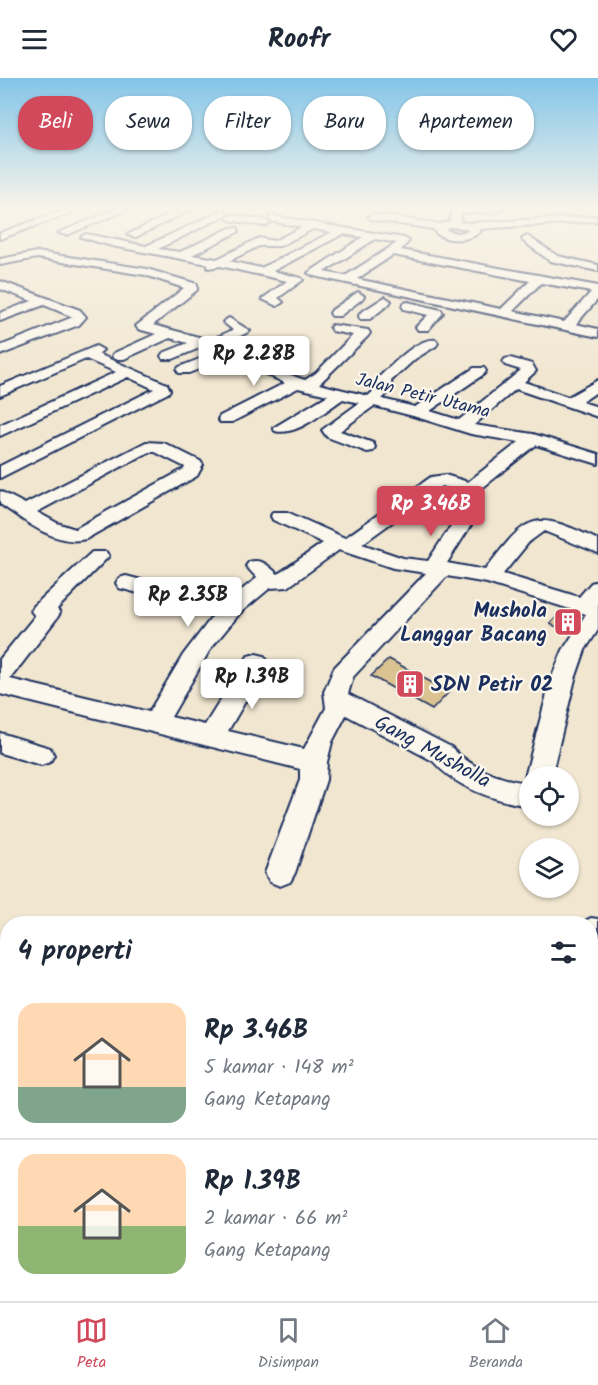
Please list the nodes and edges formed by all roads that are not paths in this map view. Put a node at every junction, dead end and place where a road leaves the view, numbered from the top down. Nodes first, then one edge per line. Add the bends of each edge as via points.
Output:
1 (112, 266) edge
2 (212, 266) edge
3 (233, 266) edge
4 (274, 266) edge
5 (324, 266) edge
6 (369, 266) edge
7 (421, 266) edge
8 (468, 266) edge
9 (501, 266) edge
10 (483, 269) junction
11 (262, 272) junction
12 (509, 273) junction
13 (539, 279) junction
14 (347, 280) junction
15 (183, 282) junction
16 (2, 287) edge
17 (337, 291) dead end
18 (598, 291) edge
19 (386, 295) junction
20 (358, 296) junction
21 (38, 299) junction
22 (444, 300) junction
23 (277, 302) dead end
24 (413, 307) junction
25 (336, 313) dead end
26 (504, 313) junction
27 (365, 316) dead end
28 (0, 317) edge
29 (398, 319) dead end
30 (229, 322) dead end
31 (567, 326) junction
32 (423, 327) dead end
33 (337, 328) dead end
34 (169, 333) junction
35 (598, 333) edge
36 (431, 343) dead end
37 (207, 344) junction
38 (0, 351) edge
39 (170, 351) dead end
40 (229, 352) junction
41 (119, 356) dead end
42 (510, 362) dead end
43 (184, 370) dead end
44 (479, 371) dead end
45 (128, 372) junction
46 (302, 384) junction
47 (514, 384) junction
48 (598, 384) edge
49 (0, 390) edge
50 (339, 395) junction
51 (370, 402) junction
52 (572, 402) junction
53 (392, 406) junction
54 (418, 412) junction
55 (598, 412) edge
56 (226, 419) dead end
57 (462, 426) junction
58 (363, 427) dead end
59 (281, 429) dead end
60 (0, 431) edge
61 (533, 439) junction
62 (367, 447) dead end
63 (597, 457) edge
64 (0, 473) edge
65 (0, 496) edge
66 (26, 511) junction
67 (280, 516) dead end
68 (460, 525) dead end
69 (342, 544) junction
70 (598, 547) edge
71 (99, 556) dead end
72 (438, 568) junction
73 (490, 577) junction
74 (126, 583) dead end
75 (595, 604) edge
76 (229, 610) junction
77 (256, 662) dead end
78 (0, 675) edge
79 (0, 685) edge
80 (339, 700) junction
81 (155, 723) junction
82 (211, 737) junction
83 (0, 743) edge
84 (41, 755) dead end
85 (314, 762) junction
86 (541, 766) edge
87 (519, 793) edge
88 (280, 873) dead end

1 - 15 street
2 - 15 street
3 - 11 street
4 - 11 street
5 - 14 street via 314,272
6 - 14 street
7 - 19 street
8 - 10 street
9 - 12 street
10 - 12 street
10 - 22 street
11 - 23 street via 300,284 268,299
12 - 13 street
13 - 18 street
13 - 26 street
14 - 19 street
15 - 34 street, Jalan Petir Utama via 193,287 143,325
16 - 21 street
17 - 20 street
18 - 31 street
19 - 20 street
19 - 22 street
19 - 24 street
19 - 27 street
20 - 25 street
21 - 28 street
21 - 38 street via 80,314 74,322
22 - 26 street
24 - 29 street
24 - 32 street via 437,313
26 - 31 street
30 - 37 street via 243,331
31 - 35 street
33 - 46 street via 363,333 321,376
34 - 37 street, Jalan Petir Utama
34 - 41 street
36 - 51 street via 384,380 386,388
37 - 39 street
37 - 40 street, Jalan Petir Utama
40 - 43 street
40 - 46 street, Jalan Petir Utama
42 - 47 street via 530,369
44 - 54 street
45 - 49 street via 91,352
45 - 60 street
45 - 64 street via 162,387 161,393
46 - 50 street, Jalan Petir Utama
46 - 56 street
47 - 52 street
47 - 57 street
48 - 52 street
50 - 51 street, Jalan Petir Utama
50 - 59 street
51 - 53 street, Jalan Petir Utama
51 - 62 street via 330,430
52 - 55 street
53 - 54 street, Jalan Petir Utama
53 - 58 street
54 - 57 street, Jalan Petir Utama
57 - 61 street, Jalan Petir Utama
61 - 63 street, Jalan Petir Utama
61 - 69 street via 470,489 437,481
65 - 66 street
66 - 66 street via 142,448 158,447 195,467 79,535 64,534
67 - 69 street
68 - 72 street
69 - 72 street via 400,564
69 - 76 street via 280,582 263,572
70 - 73 street via 541,526 521,538
71 - 78 street via 42,611 49,613
72 - 73 street
72 - 80 street via 342,674 336,692
73 - 75 street
74 - 76 street
75 - 86 street via 563,679
76 - 81 street via 192,659
77 - 82 street
79 - 81 street
80 - 85 street
80 - 87 street, Gang Musholla via 442,754 459,771
81 - 82 street
82 - 85 street
83 - 84 street
85 - 88 street via 313,780

